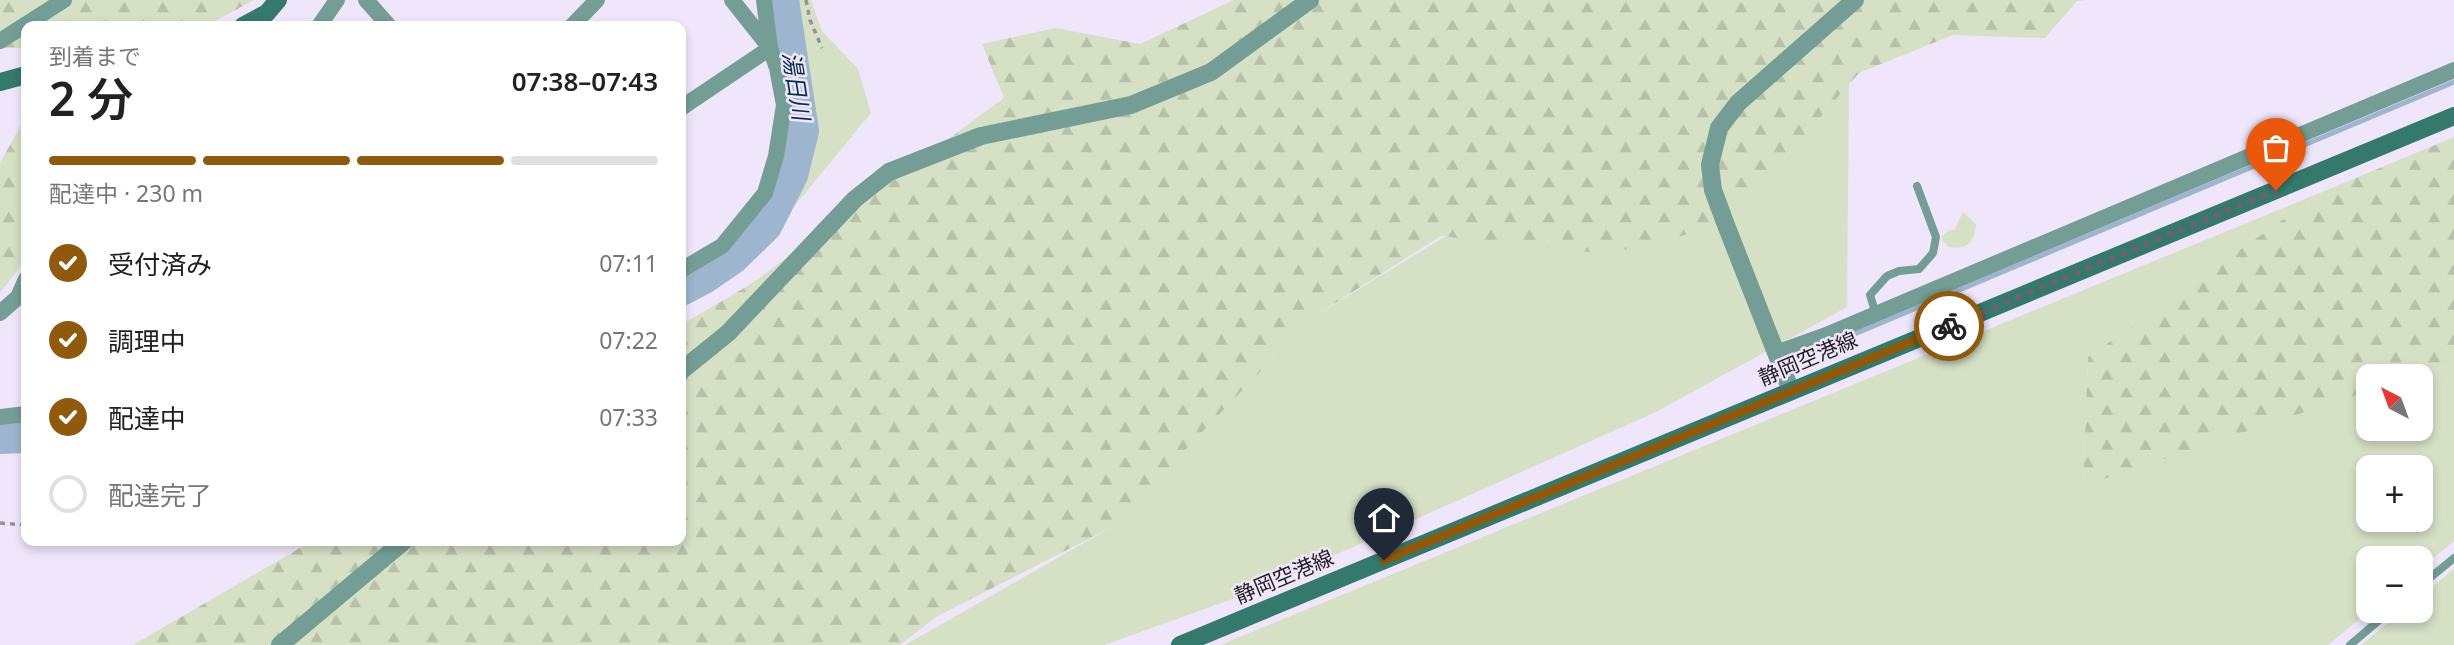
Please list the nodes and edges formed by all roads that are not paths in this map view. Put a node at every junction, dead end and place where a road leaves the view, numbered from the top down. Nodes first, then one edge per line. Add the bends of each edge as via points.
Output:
1 (64, 0) edge
2 (278, 0) edge
3 (337, 0) edge
4 (366, 0) edge
5 (597, 0) edge
6 (733, 0) edge
7 (764, 0) edge
8 (1310, 0) edge
9 (1855, 0) edge
10 (31, 21) edge
11 (252, 21) edge
12 (322, 21) edge
13 (385, 21) edge
14 (577, 21) edge
15 (21, 28) edge
16 (0, 41) edge
17 (770, 48) junction
18 (2454, 70) edge
19 (21, 76) edge
20 (0, 82) edge
21 (686, 105) edge
22 (2454, 116) edge
23 (1917, 186) dead end
24 (686, 267) edge
25 (21, 290) edge
26 (0, 313) edge
27 (1876, 314) junction
28 (1776, 354) junction
29 (686, 367) edge
30 (1791, 391) junction
31 (21, 415) edge
32 (0, 417) edge
33 (398, 546) edge
34 (2454, 558) edge
35 (2433, 575) edge
36 (2376, 623) edge
37 (280, 645) edge
38 (1180, 645) edge
39 (2350, 645) edge

1 - 10 street
2 - 11 main road
3 - 12 street
4 - 13 street
5 - 14 street
6 - 17 street
7 - 17 street
8 - 29 street via 1211,72 1131,105 981,136 889,172 855,198 728,333
9 - 28 street via 1738,103 1720,128 1710,165 1713,190
15 - 16 street
17 - 21 street
17 - 24 street via 784,105 765,193 722,246
18 - 27 street
19 - 20 main road
22 - 30 main road, 静岡空港線
23 - 27 lane via 1936,246 1919,269 1893,273 1874,289 1870,295
25 - 26 street
27 - 28 street
28 - 30 street
30 - 38 main road, 静岡空港線
31 - 32 street
33 - 37 street
34 - 35 lane
36 - 39 lane

